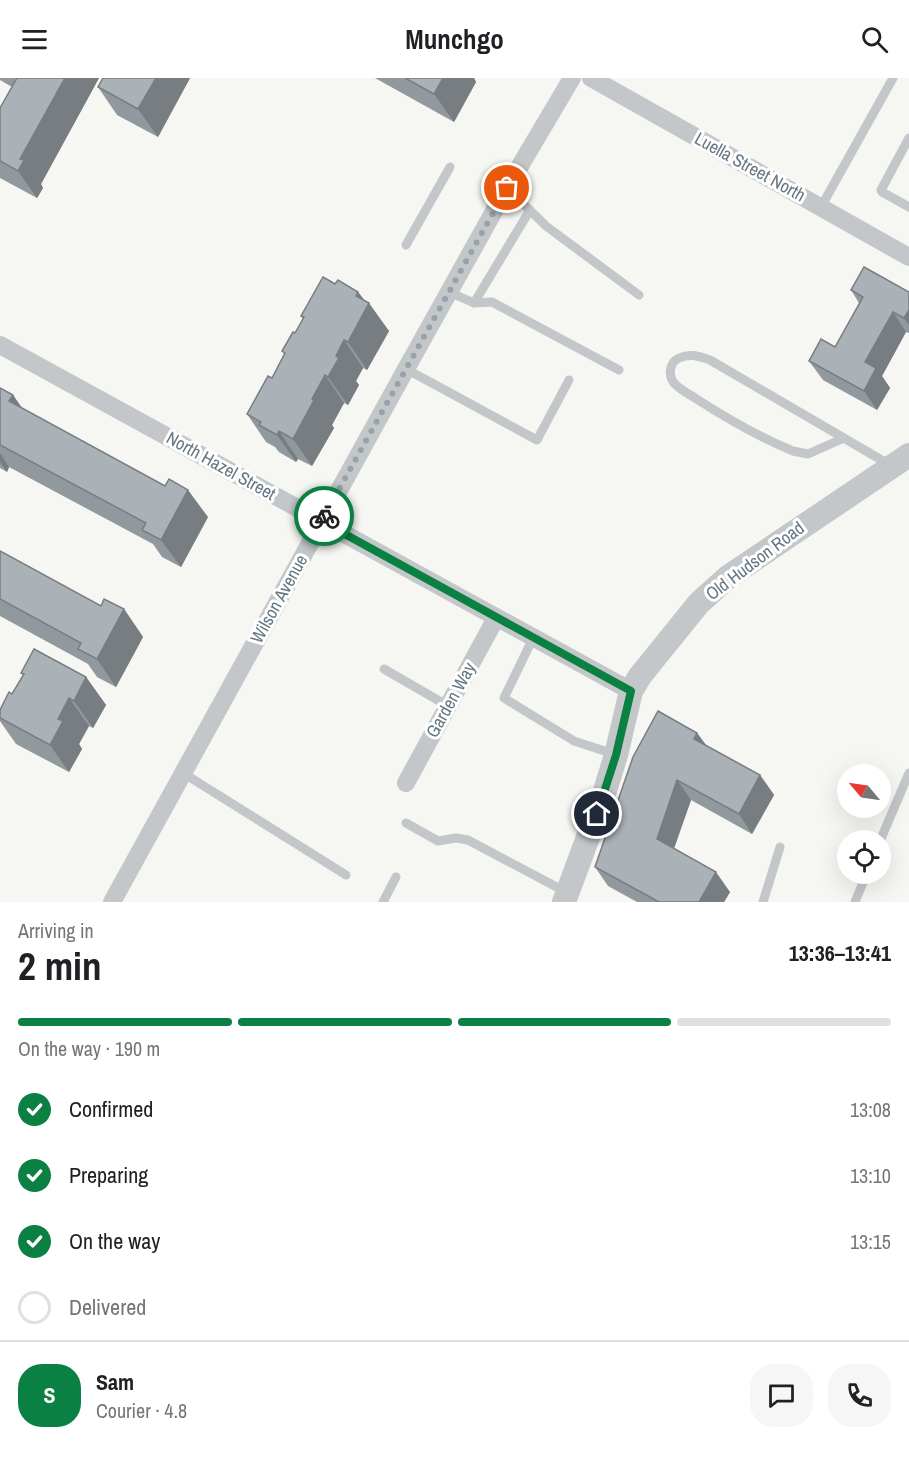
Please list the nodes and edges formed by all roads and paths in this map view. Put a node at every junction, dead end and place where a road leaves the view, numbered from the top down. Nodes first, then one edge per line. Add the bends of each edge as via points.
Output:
1 (591, 78) edge
2 (893, 78) edge
3 (568, 79) edge
4 (909, 138) edge
5 (450, 167) dead end
6 (507, 188) junction
7 (821, 207) junction
8 (909, 207) edge
9 (530, 210) junction
10 (406, 245) dead end
11 (909, 257) edge
12 (449, 292) junction
13 (639, 295) dead end
14 (474, 303) junction
15 (0, 345) edge
16 (406, 369) junction
17 (619, 370) dead end
18 (570, 380) dead end
19 (844, 438) junction
20 (900, 460) edge
21 (321, 521) junction
22 (496, 618) junction
23 (533, 638) junction
24 (384, 669) dead end
25 (631, 691) junction
26 (448, 706) junction
27 (616, 755) junction
28 (183, 773) junction
29 (909, 773) edge
30 (406, 783) dead end
31 (406, 823) dead end
32 (885, 830) edge
33 (780, 847) dead end
34 (346, 875) dead end
35 (396, 878) dead end
36 (862, 884) edge
37 (566, 897) edge
38 (112, 902) edge
39 (384, 902) edge
40 (763, 902) edge
41 (855, 902) edge

1 - 7 street, Luella Street North
2 - 7 lane
3 - 6 street, Wilson Avenue
4 - 8 lane via 881,190
5 - 10 lane
6 - 9 lane
6 - 12 street, Wilson Avenue
7 - 11 street, Luella Street North
9 - 13 lane
9 - 14 lane
12 - 14 lane
12 - 16 street, Wilson Avenue
14 - 17 lane via 492,302
15 - 21 street, North Hazel Street
16 - 18 lane via 537,440
16 - 21 street, Wilson Avenue
19 - 19 lane via 710,360 686,355 671,366 675,385 793,451 808,454
19 - 20 lane
20 - 25 street, Old Hudson Road via 728,577 678,627
21 - 22 street, North Hazel Street
21 - 28 street, Wilson Avenue
22 - 23 street, North Hazel Street
22 - 26 street, Garden Way
23 - 25 street, North Hazel Street
23 - 27 lane via 504,698 574,741
24 - 26 lane
25 - 27 street, Old Hudson Road
26 - 30 street, Garden Way
27 - 37 street, Old Hudson Road
28 - 34 lane
28 - 38 street, Wilson Avenue
29 - 32 lane
31 - 37 lane via 438,841 468,840
33 - 40 lane
35 - 39 lane
36 - 41 lane

